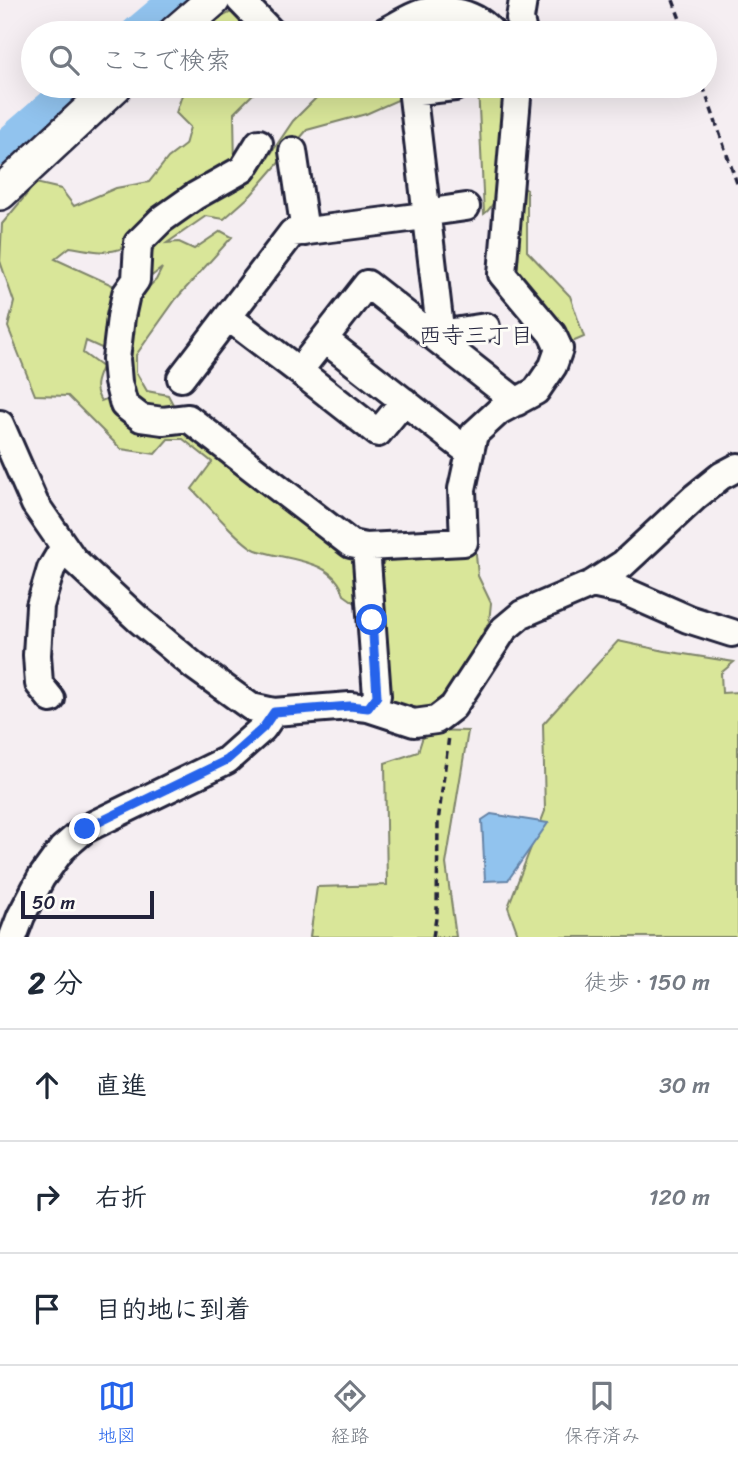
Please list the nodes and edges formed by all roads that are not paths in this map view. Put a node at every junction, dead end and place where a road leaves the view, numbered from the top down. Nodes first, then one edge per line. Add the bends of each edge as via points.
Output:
1 (213, 0) edge
2 (240, 0) edge
3 (523, 0) edge
4 (189, 21) edge
5 (260, 21) edge
6 (407, 21) edge
7 (478, 21) edge
8 (520, 21) edge
9 (102, 98) edge
10 (413, 98) edge
11 (517, 98) edge
12 (258, 144) dead end
13 (293, 151) dead end
14 (2, 188) edge
15 (466, 207) dead end
16 (426, 214) junction
17 (304, 232) junction
18 (228, 317) junction
19 (486, 327) dead end
20 (435, 338) junction
21 (324, 339) junction
22 (299, 371) junction
23 (181, 377) dead end
24 (404, 401) junction
25 (517, 402) junction
26 (0, 424) edge
27 (470, 453) junction
28 (738, 467) edge
29 (64, 547) junction
30 (366, 547) junction
31 (593, 584) junction
32 (732, 634) dead end
33 (51, 699) dead end
34 (368, 708) junction
35 (274, 712) junction
36 (13, 937) edge

1 - 4 main road
2 - 5 street
3 - 8 street
6 - 7 street via 423,13 459,12
9 - 14 main road
10 - 16 street
11 - 25 street via 502,274 552,334 559,349 554,366 536,391
12 - 30 street via 243,169 195,196 138,243 136,280 126,294 116,359 124,405 141,418 188,418 351,544
13 - 17 street
15 - 16 street
16 - 17 street
16 - 20 street via 439,320
17 - 18 street via 292,233
18 - 22 street
18 - 23 street
19 - 20 street
20 - 21 street via 367,284
20 - 25 street
21 - 22 street
21 - 24 street
22 - 24 street via 378,433
24 - 27 street
25 - 27 street via 499,411 474,434
26 - 29 street via 35,504
27 - 30 street via 462,489 464,542
28 - 31 street via 721,476
29 - 33 street via 51,569 40,606 39,684
29 - 35 street via 98,583 194,666 251,707
30 - 34 street via 377,696
31 - 32 street via 624,591
31 - 34 street via 522,614 504,629 453,706 436,720 414,723
34 - 35 street
35 - 36 street via 227,760 85,829 62,849 41,878

